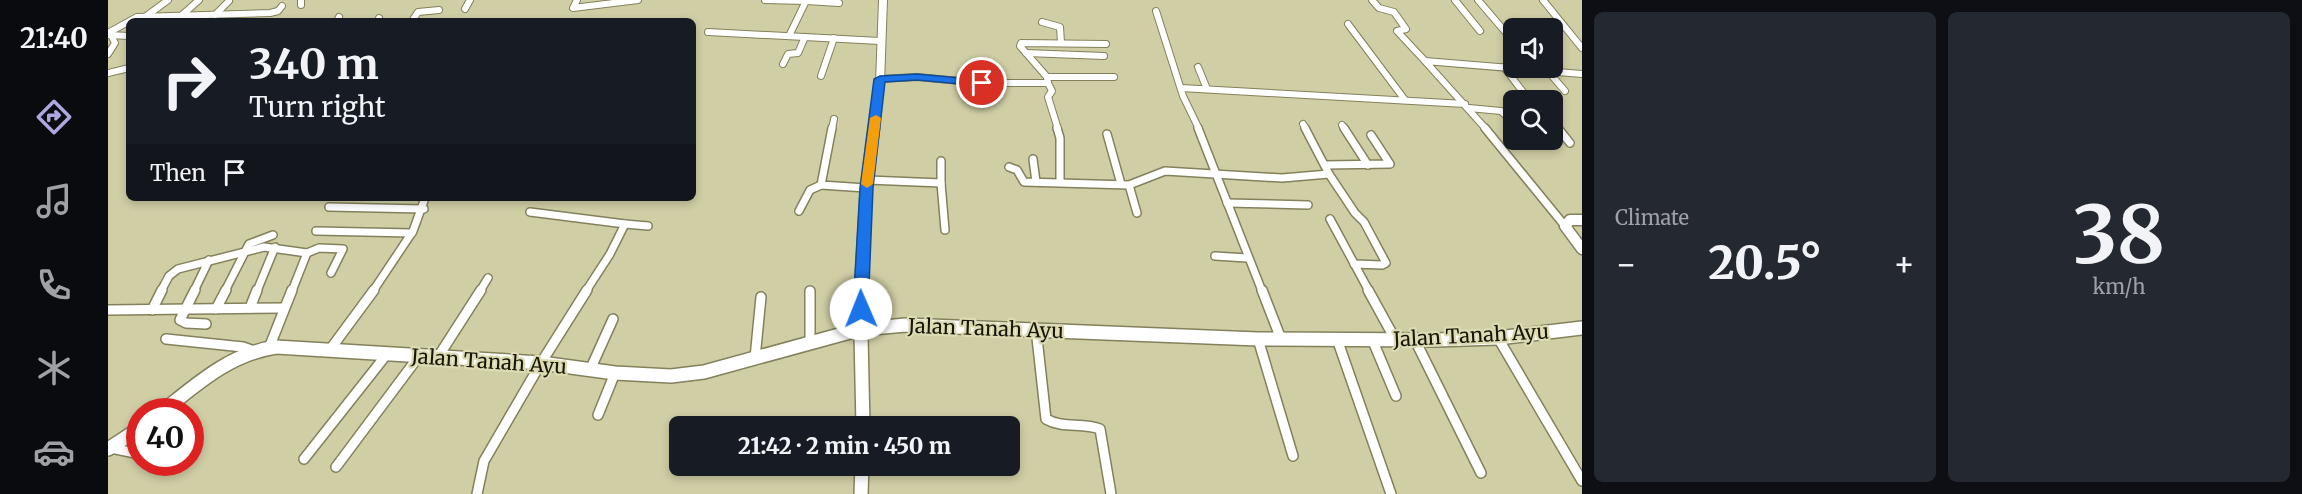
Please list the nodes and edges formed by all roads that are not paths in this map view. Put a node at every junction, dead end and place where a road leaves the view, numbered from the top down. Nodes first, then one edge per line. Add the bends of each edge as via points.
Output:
1 (168, 0) edge
2 (199, 0) edge
3 (470, 0) edge
4 (577, 0) edge
5 (638, 0) edge
6 (765, 0) edge
7 (770, 0) edge
8 (815, 0) edge
9 (883, 0) edge
10 (1372, 0) edge
11 (1455, 0) edge
12 (1478, 0) edge
13 (1543, 0) edge
14 (229, 1) edge
15 (806, 1) edge
16 (839, 3) dead end
17 (282, 6) dead end
18 (439, 9) dead end
19 (465, 9) dead end
20 (1156, 11) dead end
21 (215, 15) junction
22 (181, 16) junction
23 (145, 17) junction
24 (132, 18) edge
25 (414, 18) edge
26 (126, 22) edge
27 (1042, 22) dead end
28 (1348, 24) dead end
29 (1503, 29) edge
30 (1480, 31) dead end
31 (708, 32) dead end
32 (109, 35) edge
33 (126, 36) edge
34 (789, 36) junction
35 (805, 37) junction
36 (834, 38) junction
37 (880, 41) junction
38 (1061, 43) junction
39 (1106, 44) dead end
40 (1582, 48) edge
41 (1026, 53) junction
42 (108, 54) edge
43 (1104, 56) dead end
44 (1425, 61) junction
45 (783, 64) dead end
46 (1198, 67) dead end
47 (1503, 67) edge
48 (126, 69) edge
49 (1563, 72) edge
50 (108, 73) edge
51 (1582, 74) edge
52 (821, 76) dead end
53 (1114, 77) dead end
54 (1512, 78) edge
55 (1554, 78) edge
56 (1047, 80) junction
57 (880, 81) junction
58 (1181, 88) junction
59 (1207, 89) junction
60 (1521, 90) edge
61 (1565, 91) dead end
62 (1405, 100) junction
63 (1467, 106) junction
64 (1503, 113) edge
65 (834, 119) dead end
66 (1303, 124) dead end
67 (1342, 125) dead end
68 (1107, 134) dead end
69 (1563, 134) edge
70 (1371, 135) dead end
71 (1570, 143) dead end
72 (1033, 159) dead end
73 (941, 161) dead end
74 (1325, 165) junction
75 (1368, 165) junction
76 (1010, 167) dead end
77 (1329, 174) junction
78 (1218, 176) junction
79 (1036, 182) junction
80 (1060, 182) junction
81 (941, 183) junction
82 (867, 184) junction
83 (1125, 184) junction
84 (821, 185) junction
85 (425, 201) edge
86 (1227, 203) junction
87 (1308, 205) dead end
88 (329, 207) dead end
89 (424, 208) junction
90 (530, 212) dead end
91 (799, 212) dead end
92 (1137, 213) dead end
93 (1330, 219) dead end
94 (1582, 220) edge
95 (625, 224) junction
96 (648, 226) dead end
97 (1565, 226) junction
98 (945, 230) dead end
99 (316, 231) dead end
100 (412, 233) junction
101 (273, 235) dead end
102 (275, 247) junction
103 (1582, 249) edge
104 (244, 250) junction
105 (307, 253) junction
106 (1215, 256) dead end
107 (1247, 258) junction
108 (208, 260) junction
109 (1354, 264) junction
110 (331, 273) dead end
111 (488, 278) dead end
112 (810, 291) dead end
113 (762, 297) dead end
114 (250, 308) junction
115 (284, 308) junction
116 (216, 309) junction
117 (108, 310) edge
118 (152, 310) junction
119 (183, 310) junction
120 (613, 319) dead end
121 (206, 324) dead end
122 (1582, 328) edge
123 (861, 329) junction
124 (1036, 329) junction
125 (1498, 338) junction
126 (166, 339) dead end
127 (1258, 339) junction
128 (1281, 339) junction
129 (1337, 339) junction
130 (1372, 339) junction
131 (1395, 339) junction
132 (1415, 340) junction
133 (810, 342) junction
134 (269, 348) junction
135 (254, 351) junction
136 (329, 351) junction
137 (387, 354) junction
138 (419, 356) junction
139 (438, 357) junction
140 (755, 358) junction
141 (541, 363) junction
142 (590, 370) junction
143 (615, 373) junction
144 (1396, 396) dead end
145 (181, 398) edge
146 (598, 415) dead end
147 (863, 416) edge
148 (126, 437) edge
149 (109, 448) edge
150 (126, 451) edge
151 (1293, 456) dead end
152 (304, 459) dead end
153 (336, 467) dead end
154 (1482, 473) dead end
155 (862, 476) edge
156 (1582, 481) edge
157 (477, 494) edge
158 (861, 494) edge
159 (1111, 494) edge
160 (1391, 494) edge

1 - 23 street
2 - 22 street
3 - 19 street
4 - 5 street via 573,8
6 - 7 street
7 - 15 street
8 - 15 street
8 - 16 street
9 - 37 street
10 - 44 street via 1378,8 1394,12 1406,29 1397,31
11 - 30 street
12 - 29 street
13 - 40 street
14 - 21 street
15 - 34 street
17 - 21 street via 270,13
18 - 25 street via 418,12
20 - 58 street
21 - 22 street
22 - 23 street
23 - 24 street
26 - 32 street
27 - 38 street via 1060,27
28 - 62 street
31 - 34 street
32 - 33 street
32 - 42 street via 116,43
34 - 35 street
35 - 36 street
35 - 45 street via 798,53 788,54
36 - 37 street
36 - 52 street
37 - 57 street
38 - 39 street
38 - 41 street via 1022,42 1020,46
41 - 43 street
41 - 56 street
44 - 47 street
44 - 63 street
46 - 59 street
48 - 50 street
49 - 51 street
53 - 56 street
54 - 60 street
55 - 61 street
56 - 57 street via 982,83 917,77
56 - 80 street via 1062,159
57 - 82 street
58 - 59 street
58 - 78 street
59 - 62 street
62 - 63 street
63 - 64 street
63 - 97 street
65 - 84 street
66 - 74 street
67 - 75 street
68 - 83 street
69 - 71 street
70 - 75 street via 1391,164
72 - 79 street
73 - 81 street
74 - 75 street
74 - 77 street
76 - 79 street via 1017,170 1023,181
77 - 78 street via 1282,178
77 - 109 street via 1365,222 1386,262
78 - 83 street via 1159,172
78 - 86 street
79 - 80 street
80 - 83 street
81 - 82 street
81 - 98 street
82 - 84 street
82 - 123 street via 860,278
83 - 92 street
84 - 91 street via 810,190
85 - 89 street
86 - 87 street
86 - 107 street
88 - 89 street
89 - 100 street
90 - 95 street
93 - 109 street
94 - 97 street via 1570,220
95 - 96 street
95 - 141 street
97 - 103 street
99 - 100 street
100 - 136 street
101 - 104 street via 251,243
102 - 104 street
102 - 105 street
102 - 114 street
104 - 108 street
104 - 116 street
105 - 110 street via 319,248 343,249
105 - 115 street
106 - 107 street
107 - 128 street
108 - 118 street via 172,273
108 - 119 street
109 - 131 street
111 - 139 street
112 - 133 street
113 - 140 street
114 - 115 street
114 - 116 street
115 - 134 street
116 - 119 street
117 - 118 street
118 - 119 street
119 - 121 street via 180,321
120 - 142 street
122 - 125 street, Jalan Tanah Ayu
123 - 124 street, Jalan Tanah Ayu via 921,325
123 - 133 street, Jalan Tanah Ayu
123 - 147 street
124 - 127 street, Jalan Tanah Ayu
124 - 159 street via 1046,419 1100,429
125 - 132 street, Jalan Tanah Ayu
125 - 156 street
126 - 135 street
127 - 128 street, Jalan Tanah Ayu
127 - 151 street
128 - 129 street, Jalan Tanah Ayu
129 - 130 street, Jalan Tanah Ayu
129 - 160 street
130 - 131 street, Jalan Tanah Ayu
130 - 144 street
131 - 132 street, Jalan Tanah Ayu
132 - 154 street
133 - 140 street, Jalan Tanah Ayu
134 - 135 street, Jalan Tanah Ayu
134 - 136 street, Jalan Tanah Ayu
135 - 145 street, Jalan Tanah Ayu via 229,363
136 - 137 street, Jalan Tanah Ayu
137 - 138 street, Jalan Tanah Ayu
137 - 152 street
138 - 139 street, Jalan Tanah Ayu
138 - 153 street
139 - 141 street, Jalan Tanah Ayu
140 - 143 street, Jalan Tanah Ayu via 691,374
141 - 142 street, Jalan Tanah Ayu
141 - 157 street via 484,461
142 - 143 street, Jalan Tanah Ayu
143 - 146 street
148 - 149 street
149 - 150 street
155 - 158 street

